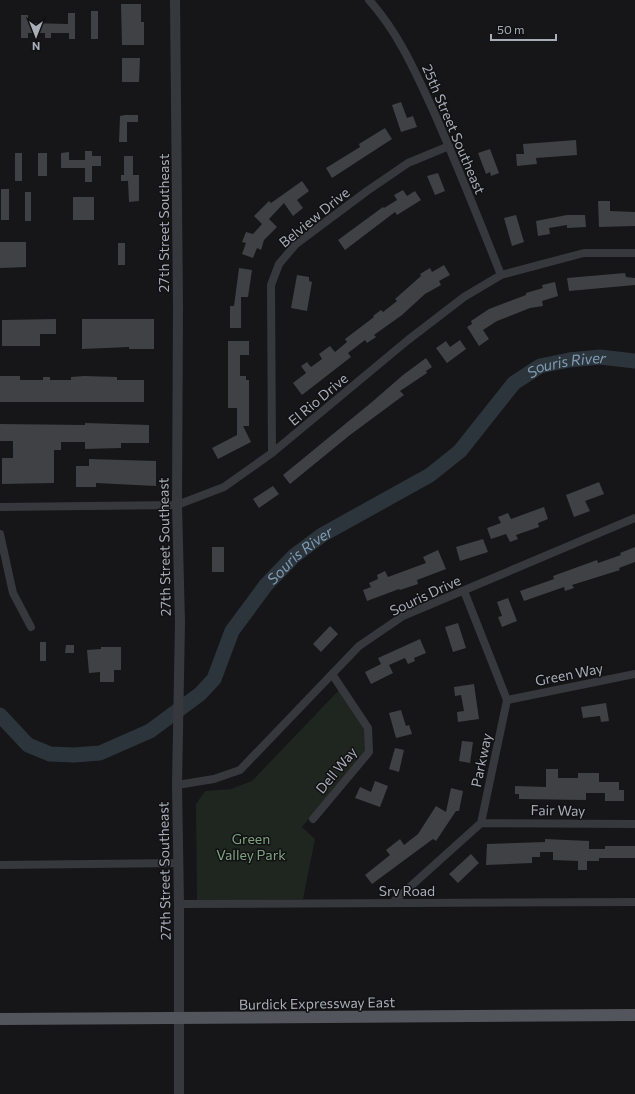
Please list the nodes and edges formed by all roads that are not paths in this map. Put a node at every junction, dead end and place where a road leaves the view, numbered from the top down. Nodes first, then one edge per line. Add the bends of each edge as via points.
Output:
1 (175, 0) edge
2 (369, 0) edge
3 (449, 146) junction
4 (635, 253) edge
5 (501, 275) junction
6 (272, 454) junction
7 (177, 506) junction
8 (0, 507) edge
9 (635, 518) edge
10 (0, 534) edge
11 (464, 591) junction
12 (31, 627) dead end
13 (332, 674) junction
14 (635, 674) edge
15 (508, 700) junction
16 (177, 785) junction
17 (313, 819) dead end
18 (481, 823) junction
19 (635, 824) edge
20 (179, 863) junction
21 (0, 865) edge
22 (635, 902) edge
23 (392, 903) junction
24 (179, 904) junction
25 (635, 1015) edge
26 (0, 1019) edge
27 (179, 1019) junction
28 (179, 1094) edge

1 - 7 street, 27th Street Southeast
2 - 3 street, 25th Street Southeast via 384,16 409,57
3 - 5 street, 25th Street Southeast
3 - 6 street, Belview Drive via 408,163 367,190 296,244 279,264 271,285
4 - 5 street, El Rio Drive via 584,253
5 - 6 street, El Rio Drive via 464,297 408,340
6 - 7 street, El Rio Drive via 224,487
7 - 8 street, El Rio Drive
7 - 16 street, 27th Street Southeast
9 - 11 street, Souris Drive
10 - 12 street via 13,593
11 - 13 street, Souris Drive via 403,616 358,646
11 - 15 street
13 - 16 street, Souris Drive via 240,770 214,779
13 - 17 street, Dell Way via 368,728 369,752
14 - 15 street, Green Way
15 - 18 street, Parkway
16 - 20 street, 27th Street Southeast
18 - 19 street, Fair Way
18 - 23 street
20 - 21 street
20 - 24 street, 27th Street Southeast
22 - 23 street, Srv Road
23 - 24 street, Srv Road
24 - 27 street, 27th Street Southeast
25 - 27 main road, Burdick Expressway East
26 - 27 main road, Burdick Expressway East
27 - 28 street, 27th Street Southeast

